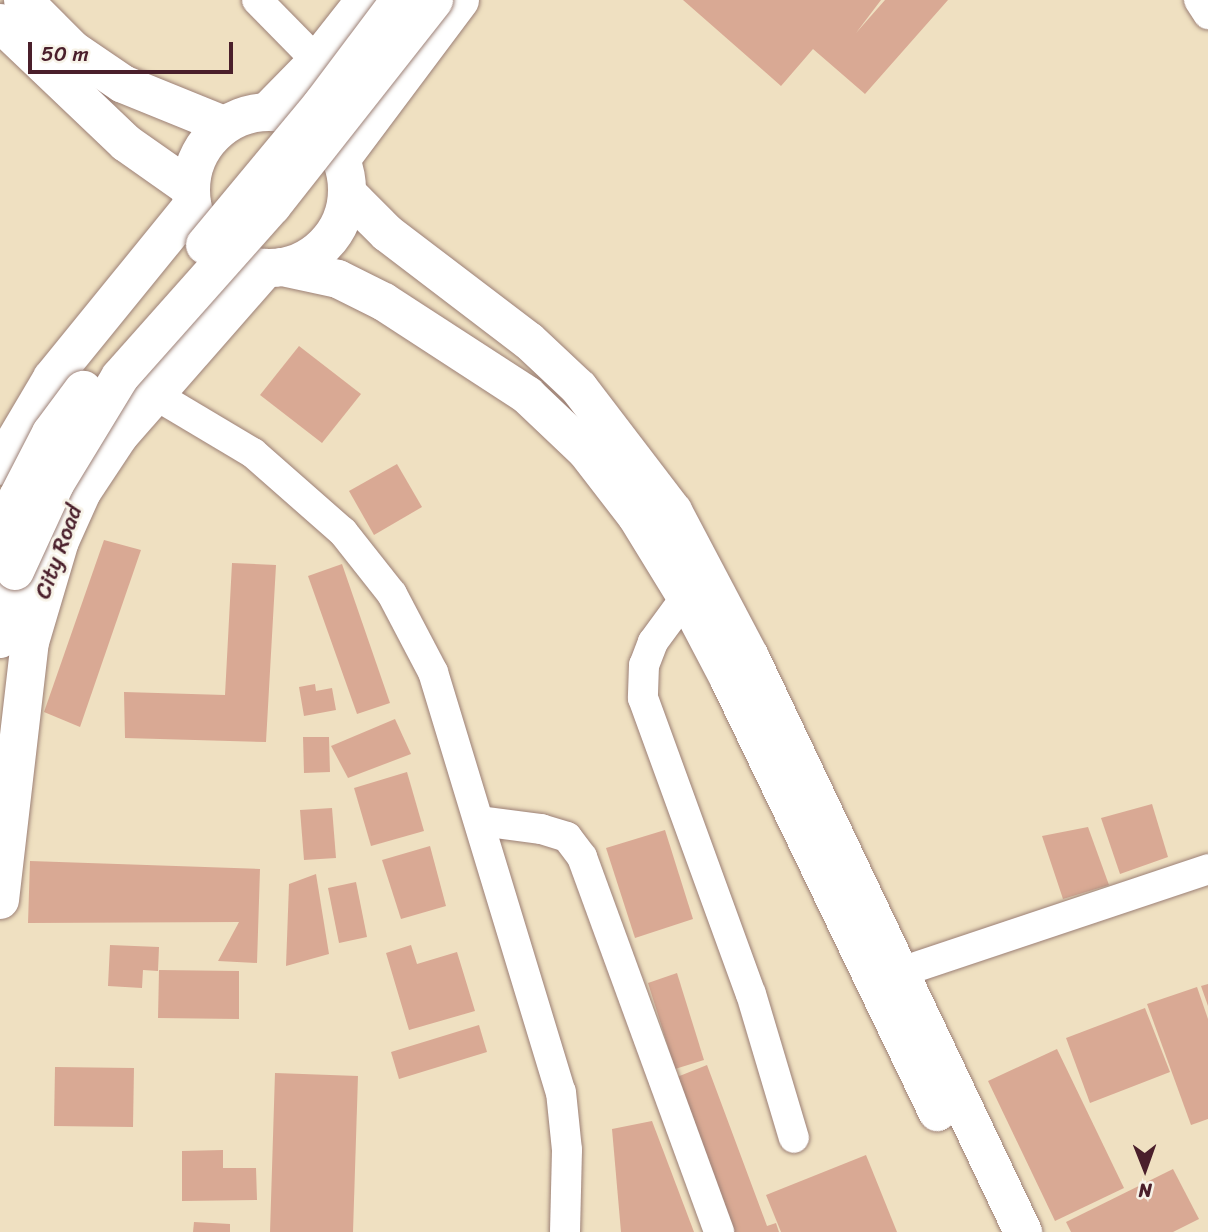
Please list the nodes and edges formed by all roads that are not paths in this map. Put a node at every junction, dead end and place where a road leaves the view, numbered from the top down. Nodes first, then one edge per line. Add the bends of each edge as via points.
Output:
1 (23, 0) edge
2 (257, 0) edge
3 (365, 0) edge
4 (400, 0) edge
5 (434, 0) edge
6 (460, 0) edge
7 (1199, 0) edge
8 (1208, 14) edge
9 (0, 23) edge
10 (317, 61) junction
11 (268, 111) junction
12 (224, 125) junction
13 (345, 176) junction
14 (191, 197) junction
15 (274, 268) junction
16 (154, 394) junction
17 (0, 466) edge
18 (8, 560) edge
19 (687, 597) junction
20 (0, 639) edge
21 (480, 821) junction
22 (1208, 869) edge
23 (0, 900) edge
24 (887, 976) junction
25 (794, 1138) dead end
26 (565, 1232) edge
27 (719, 1232) edge
28 (995, 1232) edge
29 (1023, 1232) edge

1 - 12 main road via 73,50 123,84
2 - 10 street
3 - 10 main road
4 - 18 main road, bridge via 322,104 97,371 51,433 18,497
5 - 18 main road, bridge via 272,206 120,377
6 - 13 main road
7 - 8 street
9 - 14 main road via 126,143
10 - 11 main road
11 - 12 main road
11 - 13 main road via 312,123
12 - 14 main road via 195,163
13 - 15 main road via 344,215 321,250
13 - 24 main road via 387,233 529,341 579,388 637,458 711,579
14 - 15 main road via 201,230 218,249 240,263
14 - 17 main road via 52,378
15 - 16 main road, City Road
15 - 19 main road via 338,279 384,302 527,395 603,473
16 - 21 street via 253,453 343,532 392,594 433,672
16 - 23 main road, City Road via 82,492 44,583 30,642
18 - 20 main road
19 - 24 main road
19 - 25 street via 653,642 644,665 643,698 751,994
21 - 26 street via 561,1092 567,1150
21 - 27 street via 567,837 582,857
22 - 24 street
24 - 28 main road
24 - 29 main road

